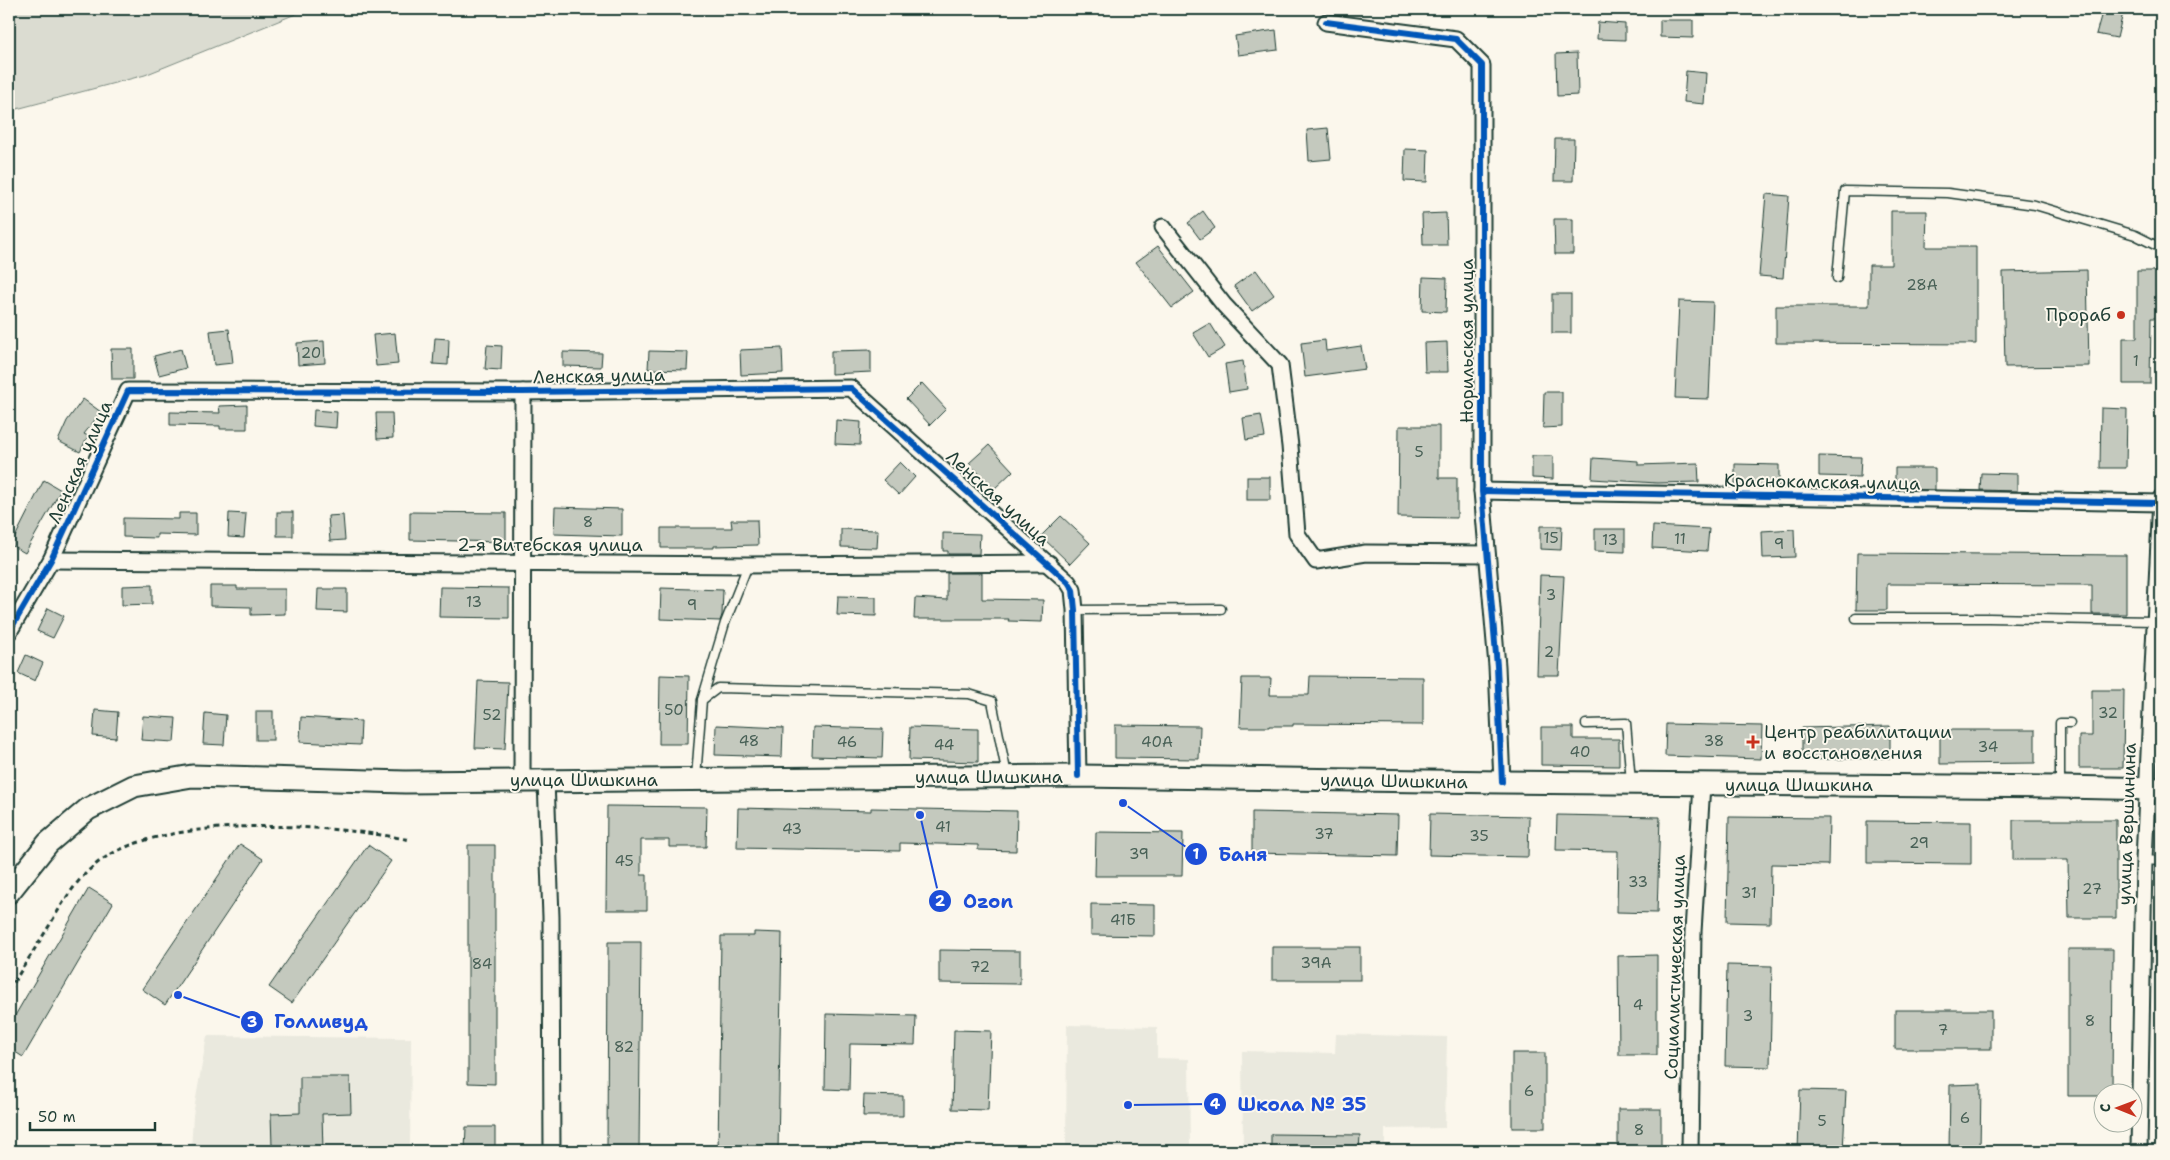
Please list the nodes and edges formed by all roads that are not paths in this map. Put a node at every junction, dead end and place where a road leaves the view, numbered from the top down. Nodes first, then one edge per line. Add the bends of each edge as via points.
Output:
1 (1326, 22) dead end
2 (1163, 227) dead end
3 (2161, 248) edge
4 (1837, 278) dead end
5 (523, 392) junction
6 (1482, 491) junction
7 (2161, 498) edge
8 (2161, 503) edge
9 (1487, 554) junction
10 (51, 560) junction
11 (1049, 563) junction
12 (523, 564) junction
13 (748, 565) junction
14 (1221, 609) dead end
15 (1075, 610) junction
16 (1856, 618) dead end
17 (2154, 621) junction
18 (9, 632) edge
19 (702, 700) junction
20 (2070, 723) dead end
21 (1586, 724) dead end
22 (1078, 776) junction
23 (1008, 777) junction
24 (522, 780) junction
25 (546, 780) junction
26 (696, 780) junction
27 (1502, 782) junction
28 (1631, 784) junction
29 (1702, 784) junction
30 (2060, 787) junction
31 (2154, 789) edge
32 (2144, 860) junction
33 (2161, 861) edge
34 (9, 892) edge
35 (552, 1151) edge
36 (1690, 1151) edge
37 (2139, 1151) edge

1 - 6 street, Норильская улица via 1456,39 1482,65
2 - 9 street via 1224,305 1280,365 1297,534 1316,561 1366,553
3 - 4 lane via 2135,235 2035,205 1948,193 1845,191
5 - 10 street, Ленская улица via 128,391
5 - 11 street, Ленская улица via 851,388
5 - 12 street
6 - 8 street, Краснокамская улица
6 - 9 street, Норильская улица
7 - 8 street, улица Вершинина
8 - 17 street, улица Вершинина
9 - 27 street, Норильская улица via 1497,666
10 - 12 street, 2-я Витебская улица
10 - 18 street, Ленская улица
11 - 13 street, 2-я Витебская улица
11 - 15 street, Ленская улица via 1073,590
12 - 13 street, 2-я Витебская улица
12 - 24 street
13 - 19 lane via 725,623
14 - 15 lane
15 - 22 street, Ленская улица
16 - 17 lane
17 - 31 street, улица Вершинина
19 - 23 lane via 718,688 969,694 992,701
19 - 26 lane
20 - 30 lane via 2060,724
21 - 28 lane via 1626,722
22 - 23 main road, улица Шишкина
22 - 27 main road, улица Шишкина
23 - 26 main road, улица Шишкина
24 - 25 main road, улица Шишкина
24 - 34 main road, улица Шишкина via 405,782 192,776 134,786 88,809 48,843
25 - 26 main road, улица Шишкина
25 - 35 street via 551,917
27 - 28 main road, улица Шишкина
28 - 29 main road, улица Шишкина
29 - 30 main road, улица Шишкина
29 - 36 street, Социалистическая улица via 1693,932
30 - 31 main road, улица Шишкина
31 - 32 street, улица Вершинина
32 - 33 lane
32 - 37 street, улица Вершинина

